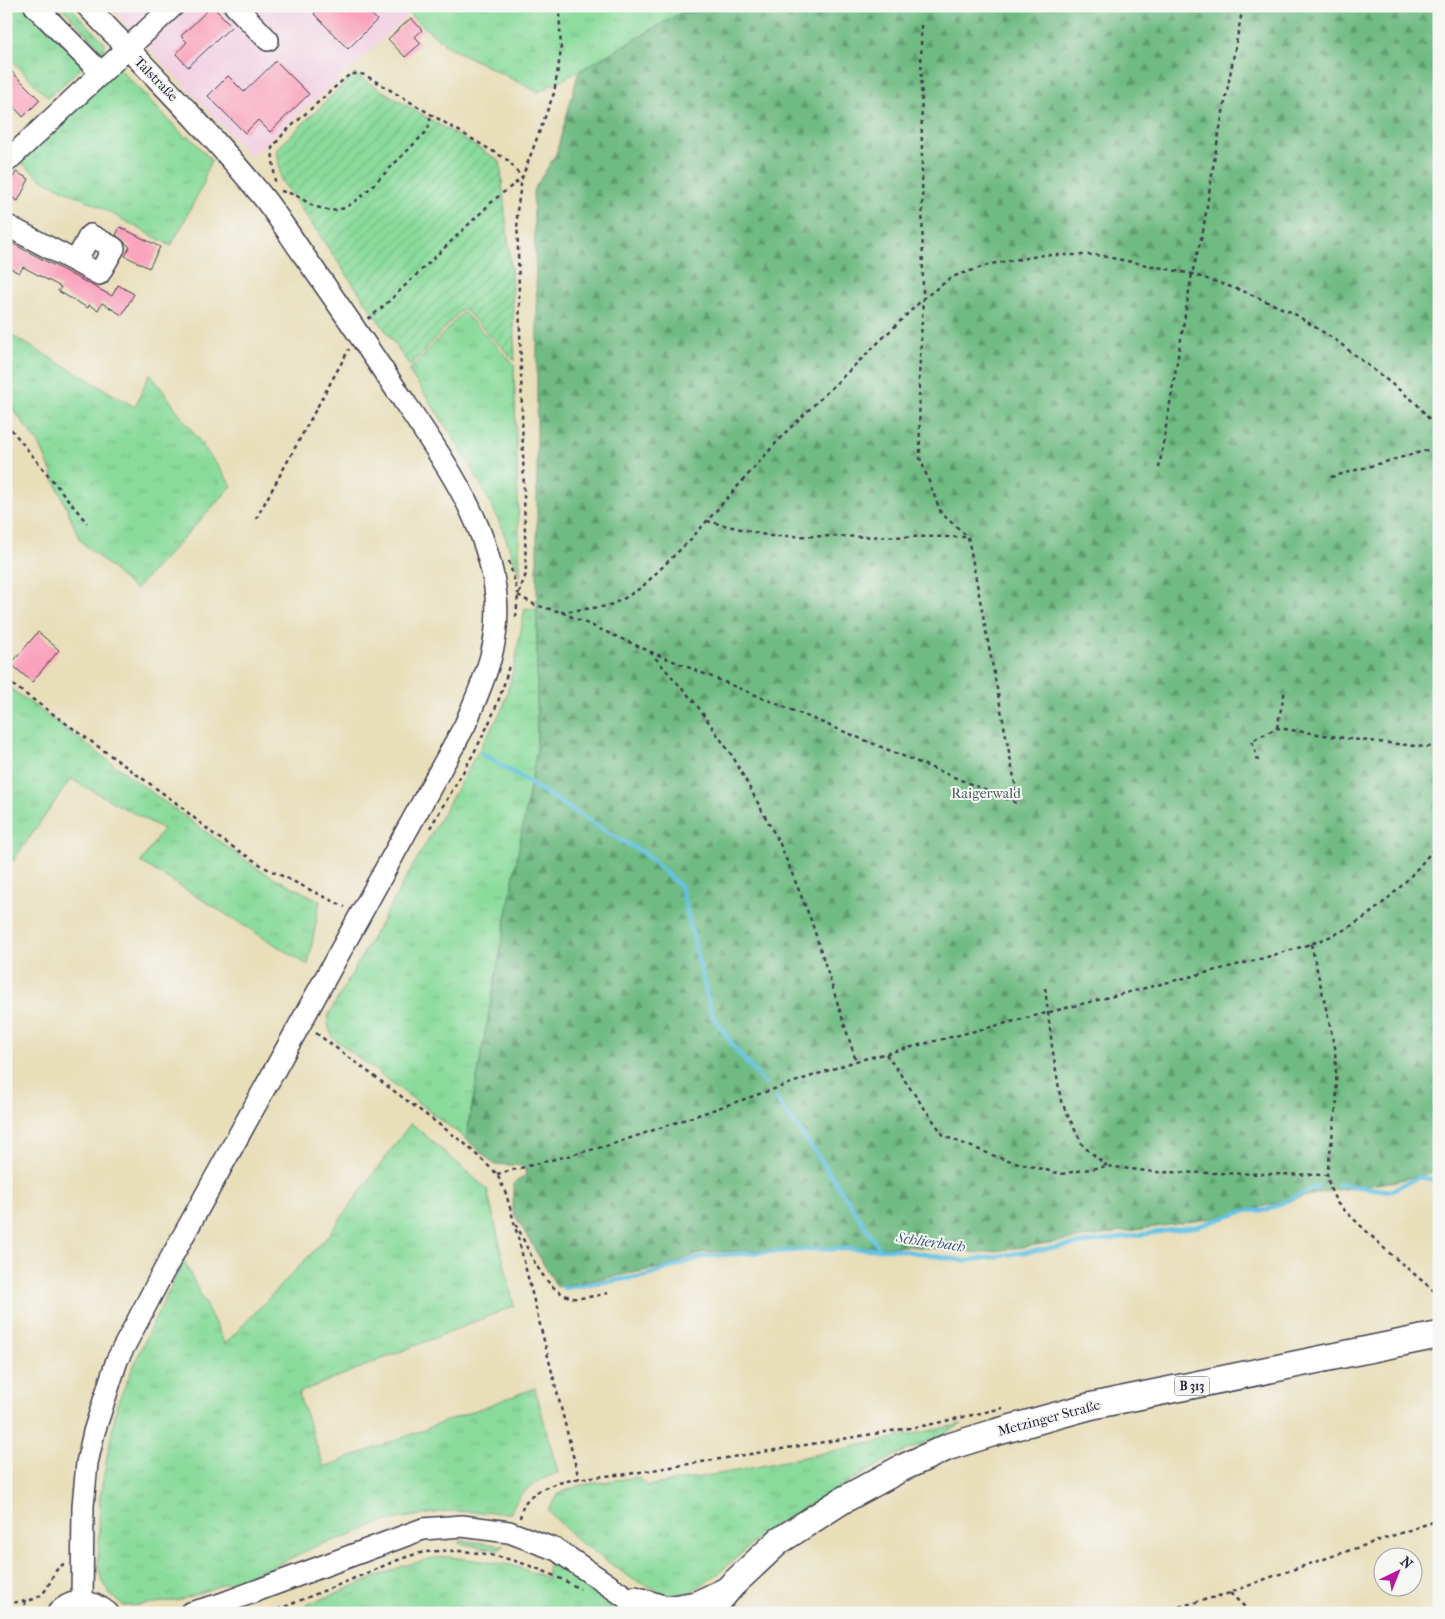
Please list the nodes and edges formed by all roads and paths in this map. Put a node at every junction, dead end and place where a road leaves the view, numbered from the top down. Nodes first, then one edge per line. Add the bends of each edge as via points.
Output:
1 (35, 6) edge
2 (87, 6) edge
3 (173, 6) edge
4 (235, 6) edge
5 (559, 6) edge
6 (1243, 6) edge
7 (921, 25) dead end
8 (268, 40) dead end
9 (128, 49) junction
10 (101, 73) junction
11 (430, 115) junction
12 (10, 150) edge
13 (522, 178) junction
14 (6, 225) edge
15 (76, 261) dead end
16 (1192, 274) junction
17 (923, 299) junction
18 (363, 326) junction
19 (6, 423) edge
20 (1439, 431) edge
21 (1439, 447) edge
22 (1159, 468) dead end
23 (1331, 476) dead end
24 (256, 519) dead end
25 (706, 521) junction
26 (87, 522) dead end
27 (968, 537) junction
28 (562, 612) junction
29 (649, 651) junction
30 (6, 680) edge
31 (1285, 690) dead end
32 (1277, 728) junction
33 (1439, 746) edge
34 (1258, 761) dead end
35 (1439, 842) edge
36 (360, 914) junction
37 (1311, 944) junction
38 (1045, 988) dead end
39 (1048, 1012) junction
40 (313, 1030) dead end
41 (886, 1054) junction
42 (856, 1061) junction
43 (1107, 1166) junction
44 (497, 1174) junction
45 (1327, 1175) junction
46 (513, 1218) junction
47 (608, 1293) dead end
48 (1439, 1294) edge
49 (1439, 1335) edge
50 (1012, 1406) dead end
51 (579, 1479) junction
52 (1439, 1520) edge
53 (519, 1522) dead end
54 (81, 1557) junction
55 (732, 1585) junction
56 (586, 1592) dead end
57 (620, 1592) junction
58 (1230, 1593) junction
59 (25, 1601) junction
60 (82, 1602) junction
61 (6, 1603) edge
62 (26, 1613) edge
63 (58, 1613) edge
64 (108, 1613) edge
65 (190, 1613) edge
66 (270, 1613) edge
67 (649, 1613) edge
68 (708, 1613) edge
69 (1156, 1613) edge
70 (1256, 1613) edge

1 - 10 street
2 - 9 street, Talstraße
3 - 9 street
4 - 8 street
5 - 13 path via 561,50 554,93
6 - 16 path via 1203,231
7 - 17 path
9 - 10 street
9 - 18 street, Talstraße via 265,199
10 - 12 street
11 - 11 path via 365,75 350,74 284,133 272,148 276,190 331,211 345,208 360,198 427,132
11 - 13 path via 509,161
13 - 18 path via 495,199
13 - 28 path via 517,211 526,574 518,595 535,605
14 - 15 street
16 - 17 path via 1098,255 1044,255 991,264 952,277
16 - 20 path via 1243,291 1293,313 1338,341 1416,404
16 - 22 path
17 - 25 path via 784,434
17 - 27 path via 920,458 941,513
18 - 24 path
18 - 36 street, Talstraße via 468,505 490,557 497,628 491,662 465,725
19 - 26 path
21 - 23 path
25 - 27 path via 770,536
25 - 28 path via 658,572 625,598 608,606
27 - 29 path via 1019,804
28 - 29 path
29 - 42 path via 696,704 733,757 780,844 810,920
30 - 36 path via 175,802 216,836 264,867
31 - 32 path
32 - 33 path via 1350,739
32 - 34 path via 1252,741
35 - 37 path via 1389,898 1363,919
36 - 54 street, Talstraße via 117,1360 87,1463
37 - 39 path
37 - 45 path via 1335,1047 1336,1101
38 - 39 path
39 - 41 path
39 - 43 path via 1061,1101 1084,1146
40 - 44 path via 464,1143
41 - 42 path
41 - 43 path via 944,1136 1000,1158 1061,1174
42 - 44 path via 610,1145
43 - 45 path via 1155,1172
44 - 46 path
45 - 48 path via 1338,1204
46 - 47 path via 540,1271 554,1288 574,1298
46 - 51 path
49 - 55 main road, Metzinger Straße / B 313 via 1091,1406 948,1447 842,1500 779,1541
50 - 51 path via 928,1425
51 - 53 path via 536,1493 522,1508
52 - 58 path
54 - 59 path via 58,1566 49,1586 38,1597
54 - 60 street, Talstraße
55 - 57 street via 696,1602 666,1607
55 - 68 main road, Metzinger Straße / B 313
56 - 66 path via 555,1575 507,1558 459,1551 425,1552
57 - 65 street via 557,1550 509,1532 462,1526 423,1529
57 - 67 street
58 - 69 path
58 - 70 path
59 - 61 path
59 - 62 path
60 - 63 street via 70,1604
60 - 64 street via 92,1603

